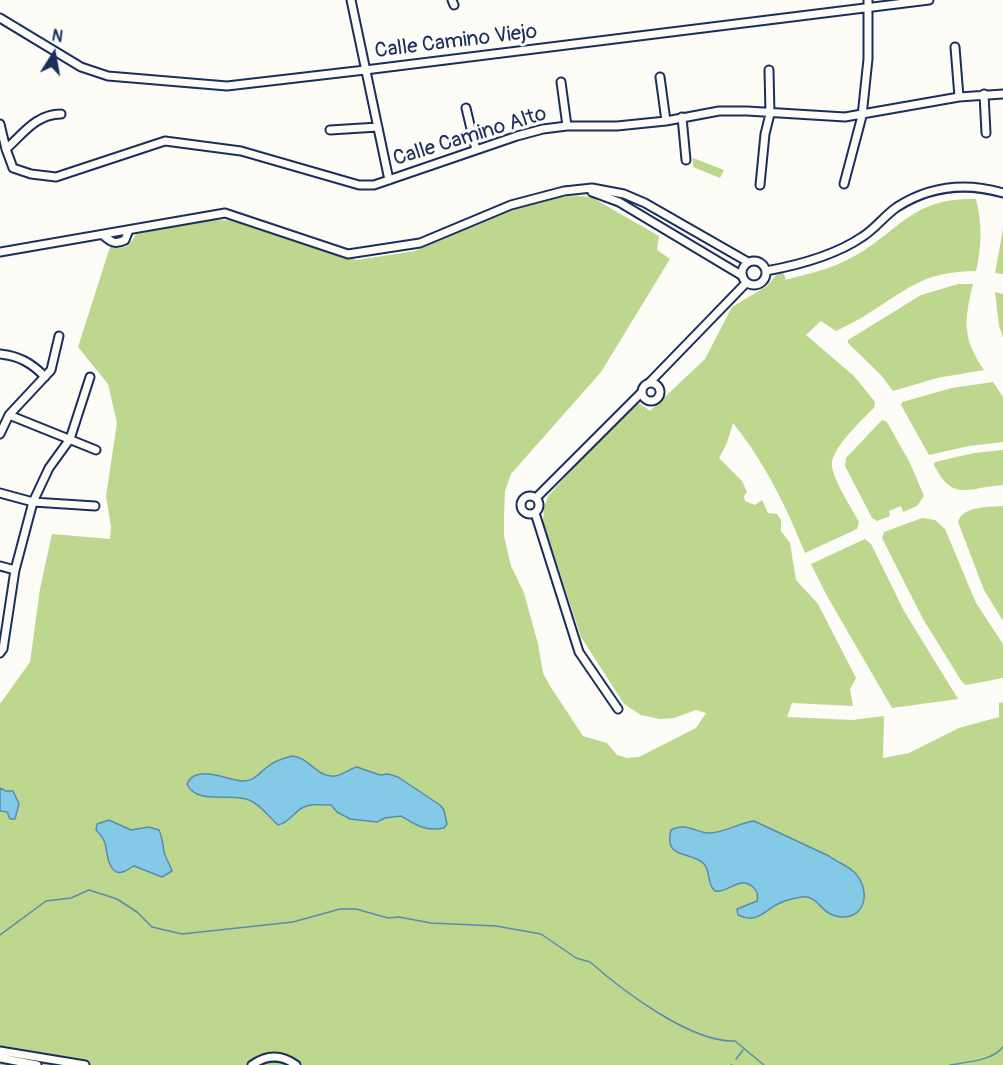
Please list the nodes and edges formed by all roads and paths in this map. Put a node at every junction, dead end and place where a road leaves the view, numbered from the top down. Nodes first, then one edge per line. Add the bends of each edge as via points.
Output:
1 (351, 0) edge
2 (868, 0) edge
3 (929, 0) edge
4 (868, 8) junction
5 (0, 18) edge
6 (956, 46) dead end
7 (365, 70) junction
8 (769, 70) dead end
9 (660, 77) dead end
10 (561, 82) dead end
11 (984, 94) junction
12 (1003, 94) edge
13 (959, 97) junction
14 (466, 108) dead end
15 (61, 114) dead end
16 (770, 114) junction
17 (862, 116) junction
18 (682, 117) junction
19 (666, 122) junction
20 (0, 124) edge
21 (567, 126) junction
22 (378, 127) junction
23 (330, 130) dead end
24 (986, 133) dead end
25 (6, 149) junction
26 (476, 150) junction
27 (686, 160) dead end
28 (388, 180) junction
29 (844, 184) dead end
30 (760, 185) dead end
31 (577, 190) junction
32 (1003, 193) edge
33 (129, 230) junction
34 (103, 235) junction
35 (0, 252) edge
36 (748, 262) junction
37 (766, 271) junction
38 (741, 275) junction
39 (746, 283) junction
40 (59, 336) dead end
41 (0, 354) edge
42 (663, 369) junction
43 (45, 377) junction
44 (90, 377) dead end
45 (650, 382) junction
46 (660, 389) junction
47 (643, 396) junction
48 (9, 415) junction
49 (0, 434) edge
50 (70, 439) junction
51 (96, 450) dead end
52 (0, 493) edge
53 (536, 498) junction
54 (33, 502) junction
55 (95, 506) dead end
56 (535, 513) junction
57 (0, 566) edge
58 (15, 570) junction
59 (1, 650) edge
60 (618, 709) dead end
61 (0, 1051) edge
62 (0, 1058) edge
63 (37, 1065) edge
64 (85, 1065) edge
65 (252, 1065) edge
66 (296, 1065) edge

1 - 7 street
2 - 4 street
3 - 4 street, Calle Camino Viejo
4 - 7 street, Calle Camino Viejo
4 - 17 street
5 - 7 street, Calle Camino Viejo via 81,67 108,76 227,86
6 - 13 street
7 - 22 street
8 - 16 street
9 - 19 street
10 - 21 street
11 - 12 street, Calle Camino Alto
11 - 13 street, Calle Camino Alto
11 - 24 street
13 - 17 street, Calle Camino Alto
14 - 26 street
15 - 25 street via 49,114 36,121
16 - 17 street, Calle Camino Alto
16 - 18 street, Calle Camino Alto via 719,111
16 - 30 street
17 - 29 street
18 - 19 street, Calle Camino Alto
18 - 27 street
19 - 21 street, Calle Camino Alto
20 - 25 street, Calle Camino Alto
21 - 26 street, Calle Camino Alto via 517,136
22 - 23 street
22 - 28 street
25 - 28 street, Calle Camino Alto via 14,168 56,177 165,141 241,152 359,186
26 - 28 street, Calle Camino Alto
31 - 33 street via 511,206 420,243 348,254 225,213
31 - 36 street via 592,188 624,194
31 - 38 street via 619,202
32 - 37 street via 977,186 939,188 896,208 862,237 834,252
33 - 34 street
33 - 34 street via 125,240 118,244
34 - 35 street
36 - 37 street via 761,263
36 - 38 street
37 - 39 street via 760,283
38 - 39 street
39 - 42 street
40 - 43 street via 51,370
41 - 43 street via 28,362
42 - 45 street
42 - 46 street
43 - 48 street
44 - 50 street
45 - 46 street
45 - 47 street via 644,386
46 - 47 street via 656,400
47 - 53 street via 630,404
48 - 49 street
48 - 50 street
50 - 51 street
50 - 54 street via 49,468
52 - 54 street
53 - 56 street via 539,506
53 - 56 street via 527,496 520,506 526,514
54 - 55 street
54 - 58 street
56 - 60 street via 579,652
57 - 58 street
58 - 59 street
61 - 64 street
62 - 63 street
65 - 66 street via 273,1056

